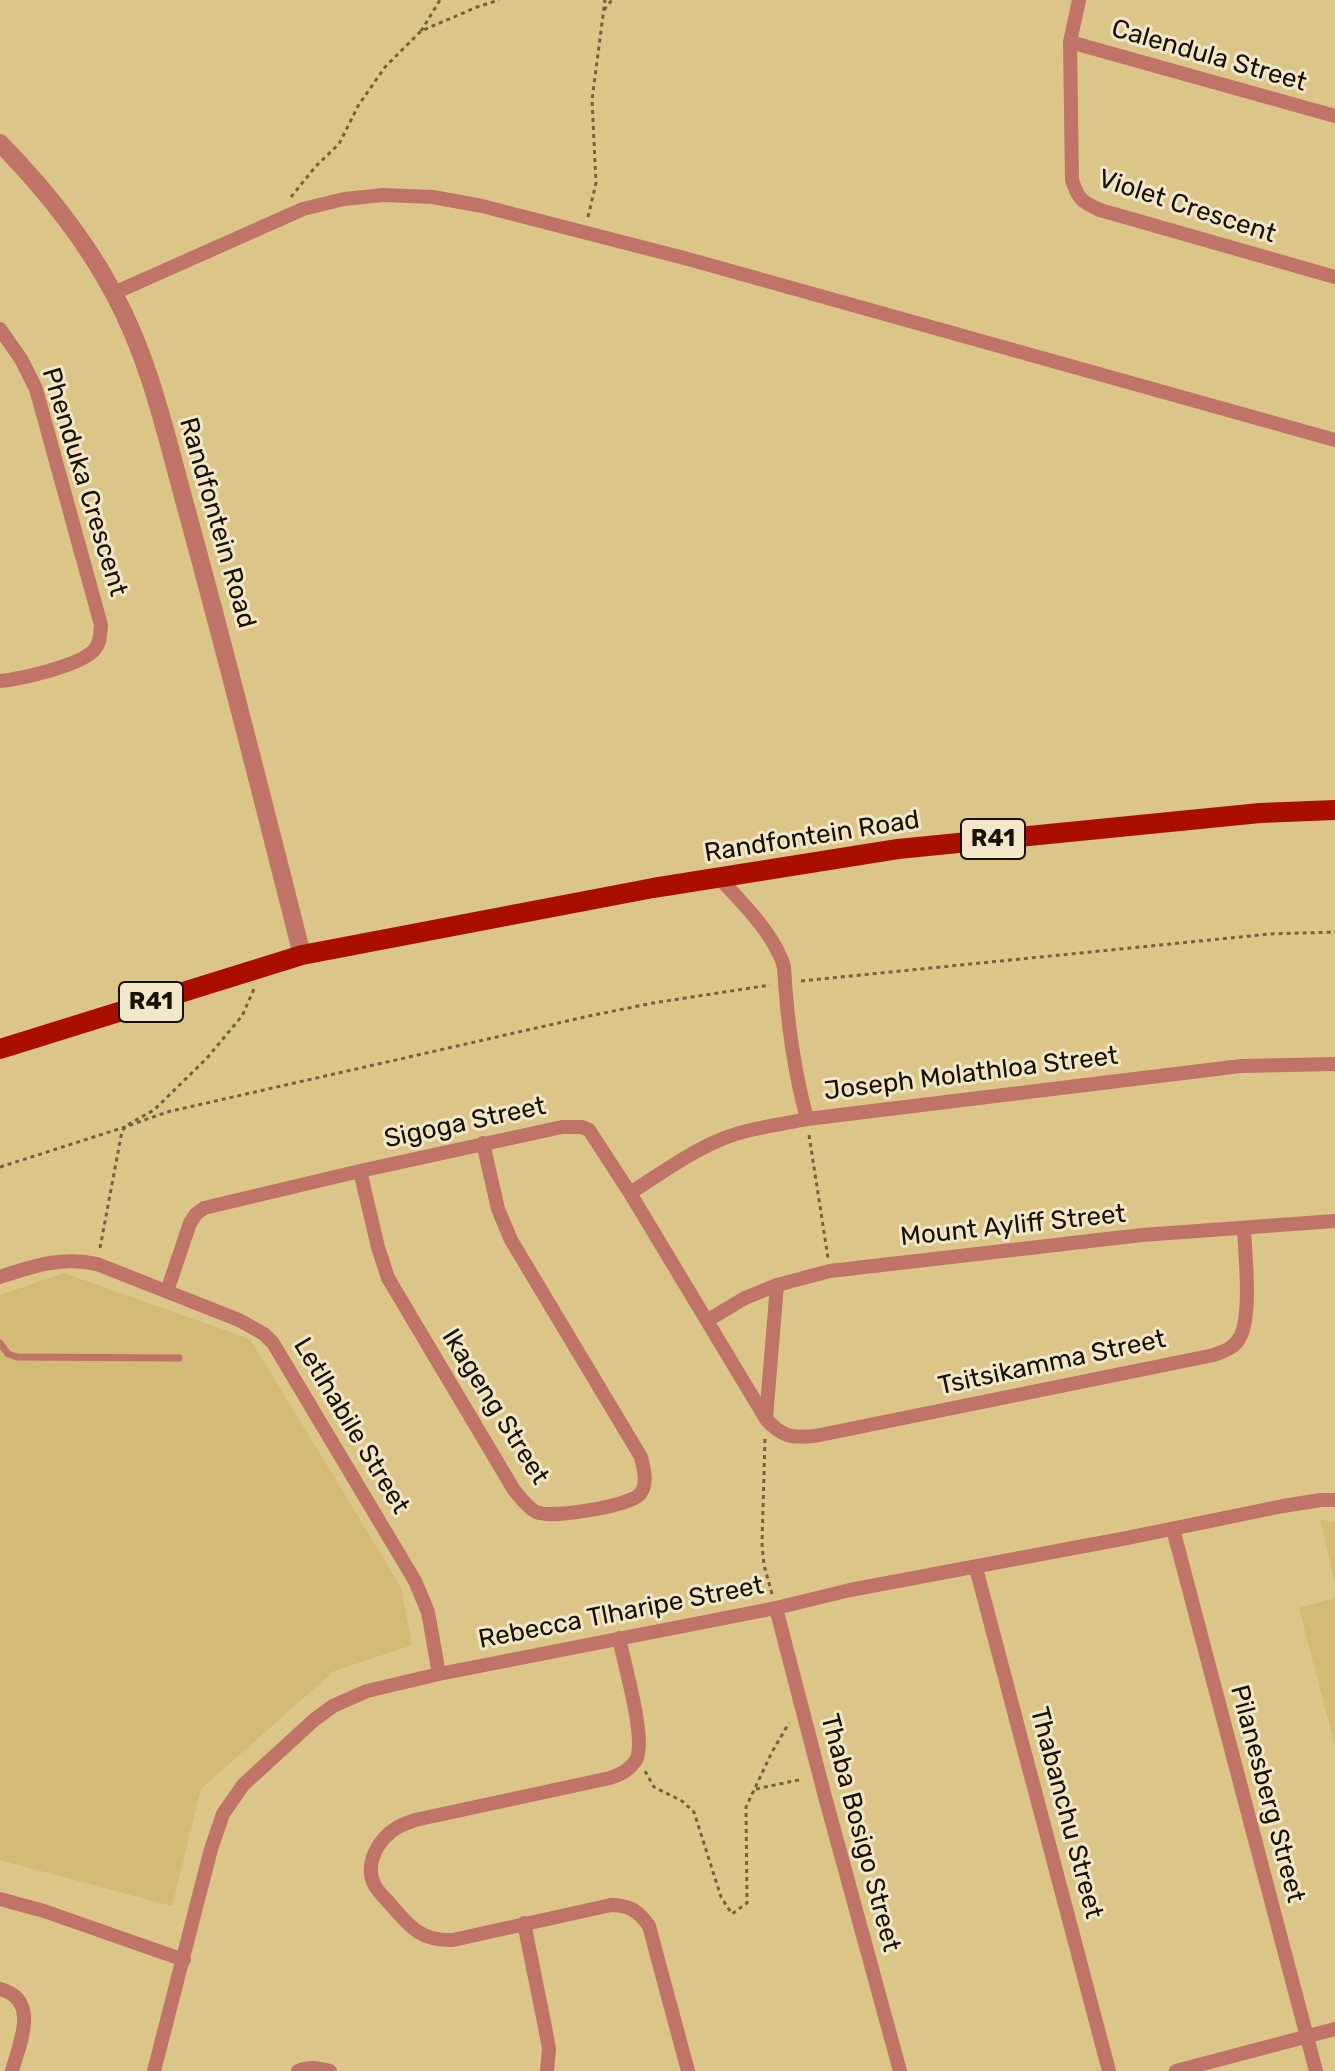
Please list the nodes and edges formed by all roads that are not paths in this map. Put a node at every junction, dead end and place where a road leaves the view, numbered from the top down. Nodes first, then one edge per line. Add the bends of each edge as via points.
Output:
1 (1079, 0) edge
2 (1070, 42) junction
3 (1335, 116) edge
4 (0, 143) edge
5 (1335, 277) edge
6 (114, 293) junction
7 (0, 329) edge
8 (1335, 440) edge
9 (0, 681) edge
10 (1335, 810) edge
11 (718, 877) junction
12 (302, 955) junction
13 (0, 1049) edge
14 (1335, 1064) edge
15 (807, 1119) junction
16 (483, 1143) junction
17 (360, 1171) junction
18 (630, 1193) junction
19 (1335, 1221) edge
20 (1244, 1228) junction
21 (0, 1277) edge
22 (777, 1285) junction
23 (167, 1291) junction
24 (708, 1320) junction
25 (0, 1343) edge
26 (179, 1358) dead end
27 (766, 1419) junction
28 (1335, 1500) edge
29 (1173, 1529) junction
30 (976, 1568) junction
31 (776, 1608) junction
32 (619, 1638) junction
33 (439, 1674) junction
34 (0, 1899) edge
35 (524, 1923) junction
36 (184, 1960) junction
37 (0, 1989) edge
38 (1335, 2029) edge
39 (1307, 2037) junction
40 (12, 2071) edge
41 (154, 2071) edge
42 (298, 2071) edge
43 (330, 2071) edge
44 (547, 2071) edge
45 (688, 2071) edge
46 (900, 2071) edge
47 (1109, 2071) edge
48 (1176, 2071) edge
49 (1316, 2071) edge

1 - 2 street, Violet Crescent
2 - 3 street, Calendula Street
2 - 5 street, Violet Crescent via 1072,180 1084,203
4 - 6 street, Randfontein Road via 68,219
6 - 8 street via 303,209 383,195 433,197 688,259
6 - 12 street, Randfontein Road via 144,359 229,664
7 - 9 street, Phenduka Crescent via 36,389 101,625 97,647 82,660
10 - 11 main road, Randfontein Road / R41 via 912,847
11 - 12 main road, Randfontein Road / R41
11 - 15 street via 778,951 784,967 794,1071
12 - 13 main road, Randfontein Road / R41
14 - 15 street, Joseph Molathloa Street via 1227,1068
15 - 18 street, Joseph Molathloa Street via 721,1139
16 - 17 street, Sigoga Street
16 - 17 street, Ikageng Street via 511,1240 641,1457 643,1490 627,1502 547,1515 536,1512 514,1490 388,1278
16 - 18 street, Sigoga Street via 582,1127
17 - 23 street, Sigoga Street via 204,1208 190,1223
18 - 24 street, Sigoga Street
19 - 20 street, Mount Ayliff Street
20 - 22 street, Mount Ayliff Street via 830,1271
20 - 27 street, Tsitsikamma Street via 1246,1315 1240,1338 1230,1349 815,1436 786,1436
21 - 23 street, Letlhabile Street via 48,1262 81,1260
22 - 24 street, Mount Ayliff Street
22 - 27 street
23 - 33 street, Letlhabile Street via 239,1320 273,1343 415,1581 428,1612
24 - 27 street, Sigoga Street
25 - 26 lane via 17,1357
28 - 29 street, Rebecca Tlharipe Street
29 - 30 street, Rebecca Tlharipe Street
29 - 39 street, Pilanesberg Street
30 - 31 street, Rebecca Tlharipe Street
30 - 47 street, Thabanchu Street
31 - 32 street, Rebecca Tlharipe Street
31 - 46 street, Thaba Bosigo Street
32 - 33 street, Rebecca Tlharipe Street
32 - 35 street via 640,1736 637,1758 623,1773 415,1820 396,1828 375,1850 375,1886 408,1925 426,1937 453,1940
33 - 36 street, Rebecca Tlharipe Street via 367,1691 333,1706 243,1785 217,1829
34 - 36 street
35 - 44 street via 549,2049
35 - 45 street via 611,1905 642,1915
36 - 41 street, Rebecca Tlharipe Street
37 - 40 street via 15,1997 25,2012
38 - 39 street
39 - 48 street
39 - 49 street, Pilanesberg Street
42 - 43 street

